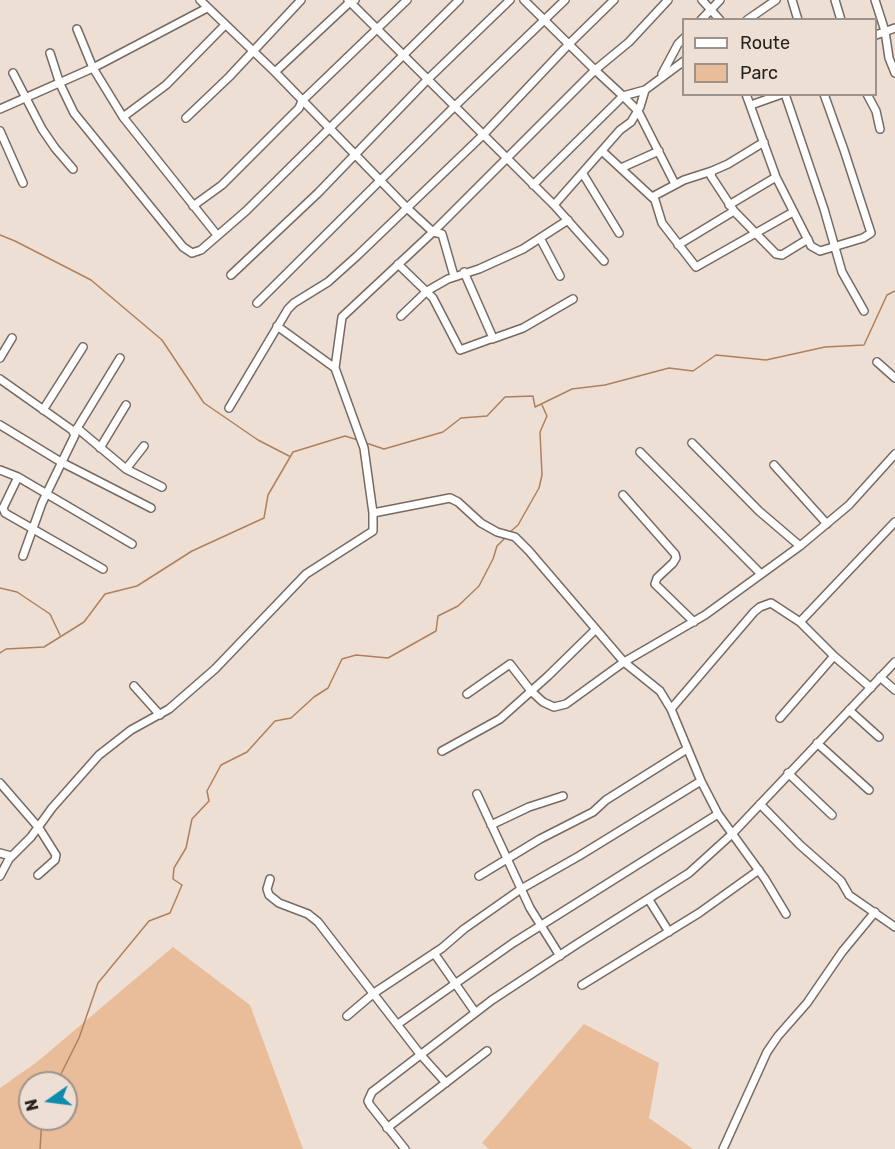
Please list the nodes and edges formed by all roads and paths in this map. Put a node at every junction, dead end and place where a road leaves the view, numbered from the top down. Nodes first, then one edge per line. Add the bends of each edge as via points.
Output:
1 (200, 0) edge
2 (301, 0) edge
3 (407, 0) edge
4 (459, 0) edge
5 (510, 0) edge
6 (524, 0) edge
7 (565, 0) edge
8 (614, 0) edge
9 (668, 0) edge
10 (702, 0) edge
11 (720, 0) edge
12 (776, 0) edge
13 (792, 0) edge
14 (835, 0) edge
15 (874, 0) edge
16 (351, 1) edge
17 (207, 8) junction
18 (711, 9) junction
19 (758, 16) edge
20 (703, 18) edge
21 (718, 18) edge
22 (797, 18) edge
23 (840, 18) edge
24 (545, 20) junction
25 (225, 25) junction
26 (895, 28) edge
27 (77, 29) dead end
28 (378, 30) junction
29 (885, 32) junction
30 (877, 35) edge
31 (682, 41) edge
32 (569, 44) junction
33 (675, 50) junction
34 (252, 51) junction
35 (50, 53) dead end
36 (403, 56) junction
37 (682, 58) edge
38 (682, 61) edge
39 (93, 69) junction
40 (595, 70) junction
41 (275, 72) junction
42 (13, 73) dead end
43 (895, 74) edge
44 (661, 76) junction
45 (427, 80) junction
46 (60, 84) junction
47 (645, 90) junction
48 (623, 96) junction
49 (747, 96) edge
50 (778, 96) edge
51 (785, 96) edge
52 (825, 96) edge
53 (868, 96) edge
54 (26, 98) junction
55 (302, 101) junction
56 (751, 105) junction
57 (455, 106) junction
58 (0, 109) edge
59 (638, 111) junction
60 (123, 117) junction
61 (186, 118) dead end
62 (330, 129) junction
63 (880, 129) dead end
64 (0, 131) edge
65 (483, 135) junction
66 (764, 142) junction
67 (602, 151) junction
68 (659, 151) junction
69 (355, 155) junction
70 (507, 159) junction
71 (621, 168) junction
72 (73, 169) dead end
73 (712, 171) junction
74 (583, 174) junction
75 (776, 177) junction
76 (379, 181) junction
77 (23, 183) dead end
78 (675, 184) junction
79 (532, 185) junction
80 (652, 196) junction
81 (554, 205) junction
82 (193, 206) junction
83 (407, 208) junction
84 (732, 208) junction
85 (793, 213) junction
86 (568, 220) junction
87 (433, 232) junction
88 (620, 233) dead end
89 (758, 234) junction
90 (217, 235) junction
91 (540, 238) junction
92 (808, 239) junction
93 (678, 245) junction
94 (836, 246) junction
95 (604, 261) dead end
96 (398, 264) junction
97 (464, 272) junction
98 (231, 275) dead end
99 (454, 276) junction
100 (560, 276) dead end
101 (427, 291) junction
102 (573, 299) dead end
103 (257, 303) dead end
104 (864, 311) dead end
105 (401, 316) dead end
106 (278, 326) junction
107 (12, 338) dead end
108 (492, 339) junction
109 (83, 346) dead end
110 (0, 358) edge
111 (120, 358) dead end
112 (877, 362) dead end
113 (335, 368) junction
114 (895, 378) edge
115 (0, 379) edge
116 (126, 405) dead end
117 (229, 408) dead end
118 (43, 410) junction
119 (0, 425) edge
120 (76, 430) junction
121 (692, 443) dead end
122 (144, 446) dead end
123 (100, 448) junction
124 (640, 452) dead end
125 (895, 454) edge
126 (61, 462) junction
127 (774, 465) dead end
128 (126, 469) junction
129 (0, 470) edge
130 (18, 477) junction
131 (162, 487) dead end
132 (46, 495) junction
133 (623, 495) dead end
134 (151, 508) dead end
135 (373, 513) junction
136 (895, 522) edge
137 (827, 524) junction
138 (32, 530) junction
139 (132, 544) dead end
140 (800, 546) junction
141 (23, 556) dead end
142 (103, 569) dead end
143 (761, 574) junction
144 (694, 622) junction
145 (800, 622) junction
146 (596, 630) junction
147 (834, 656) junction
148 (624, 662) junction
149 (895, 662) edge
150 (880, 677) junction
151 (134, 686) dead end
152 (871, 687) junction
153 (895, 690) edge
154 (531, 691) junction
155 (467, 694) dead end
156 (671, 709) junction
157 (849, 710) junction
158 (160, 715) junction
159 (780, 718) dead end
160 (879, 737) dead end
161 (817, 743) junction
162 (687, 749) junction
163 (442, 751) dead end
164 (788, 773) junction
165 (701, 781) junction
166 (0, 783) edge
167 (869, 790) dead end
168 (477, 794) dead end
169 (563, 796) dead end
170 (760, 804) junction
171 (718, 814) junction
172 (832, 814) dead end
173 (491, 825) junction
174 (39, 828) junction
175 (732, 834) junction
176 (0, 854) edge
177 (11, 856) junction
178 (507, 859) junction
179 (759, 870) junction
180 (38, 875) dead end
181 (0, 876) edge
182 (479, 876) dead end
183 (270, 879) dead end
184 (521, 889) junction
185 (649, 900) junction
186 (875, 912) junction
187 (786, 914) dead end
188 (541, 925) junction
189 (895, 927) edge
190 (669, 932) junction
191 (434, 953) junction
192 (560, 956) junction
193 (456, 983) junction
194 (582, 985) dead end
195 (374, 993) junction
196 (475, 1012) junction
197 (347, 1016) dead end
198 (398, 1024) junction
199 (487, 1051) dead end
200 (420, 1054) junction
201 (446, 1083) junction
202 (387, 1128) junction
203 (405, 1149) edge
204 (723, 1149) edge

1 - 17 street
2 - 34 street
3 - 28 street
4 - 36 street
5 - 45 street
6 - 24 street
7 - 24 street
8 - 32 street
9 - 40 street via 629,42
10 - 18 street
11 - 18 street
12 - 19 street
13 - 22 street
14 - 23 street
15 - 29 street
16 - 28 street
16 - 41 street
17 - 25 street
17 - 39 street
18 - 20 street
18 - 21 street
24 - 32 street
24 - 57 street
25 - 34 street
25 - 60 street via 166,85
26 - 29 street
27 - 39 street
28 - 36 street
28 - 55 street
29 - 30 street
29 - 43 street
31 - 33 street
32 - 40 street
32 - 65 street
33 - 37 street
33 - 44 street
34 - 41 street
34 - 61 street
35 - 46 street
36 - 45 street
36 - 62 street
38 - 44 street
39 - 46 street
39 - 60 street
40 - 48 street
40 - 70 street
41 - 55 street
42 - 54 street
44 - 47 street
45 - 57 street
45 - 69 street
46 - 54 street
46 - 90 street via 74,113 187,251 197,252
47 - 48 street
47 - 59 street
48 - 59 street
48 - 79 street
49 - 56 street
50 - 56 street
51 - 94 street
52 - 94 street via 871,233
53 - 63 street
54 - 58 street
54 - 72 street via 42,129
55 - 62 street
55 - 82 street via 222,185
56 - 66 street
57 - 65 street
57 - 76 street
59 - 67 street
59 - 68 street
60 - 82 street
62 - 69 street
62 - 90 street
64 - 77 street
65 - 70 street
65 - 83 street
66 - 73 street
66 - 75 street
67 - 71 street
67 - 74 street
68 - 71 street
68 - 78 street
69 - 76 street
69 - 98 street
70 - 79 street
70 - 87 street
71 - 80 street
73 - 78 street
73 - 84 street via 711,176
74 - 81 street
74 - 88 street
75 - 84 street
75 - 85 street
76 - 83 street
76 - 103 street
78 - 80 street
79 - 81 street
80 - 93 street via 662,223
81 - 86 street
82 - 90 street
83 - 87 street
83 - 106 street via 328,282 294,303
84 - 89 street
84 - 93 street
85 - 89 street
85 - 92 street
86 - 91 street
86 - 95 street
87 - 96 street
87 - 99 street via 442,234
89 - 92 street via 778,256
89 - 93 street via 699,267 693,266
91 - 97 street via 512,255
91 - 100 street
92 - 94 street via 816,250
94 - 104 street via 842,272
96 - 101 street
96 - 113 street via 342,317
97 - 99 street
97 - 108 street
99 - 101 street
101 - 105 street
101 - 108 street via 460,350
102 - 108 street via 522,328
106 - 113 street
106 - 117 street
107 - 110 street
109 - 118 street
111 - 120 street
112 - 114 street
113 - 135 street via 364,448
115 - 118 street
116 - 123 street
118 - 120 street
119 - 126 street
120 - 123 street
120 - 126 street
121 - 140 street
122 - 128 street
123 - 128 street
124 - 143 street
125 - 137 street
126 - 132 street
126 - 134 street
127 - 137 street
128 - 131 street
129 - 130 street
130 - 132 street
130 - 138 street via 3,510
132 - 138 street
132 - 139 street
133 - 144 street via 675,554 673,563 656,584
135 - 146 street via 454,500 488,527 515,537
135 - 158 street via 371,534 306,574 215,669
136 - 145 street
137 - 140 street
138 - 141 street
138 - 142 street
140 - 143 street
143 - 144 street
144 - 148 street
145 - 147 street
145 - 156 street via 771,603 760,607
146 - 148 street
146 - 154 street
147 - 152 street
147 - 159 street
148 - 154 street via 566,704 548,706
148 - 156 street via 660,691
149 - 150 street
150 - 152 street
150 - 153 street
151 - 158 street
152 - 157 street
154 - 155 street via 510,664
154 - 163 street via 494,723
156 - 162 street
157 - 160 street
157 - 161 street
158 - 174 street via 99,754
161 - 164 street
161 - 167 street
162 - 165 street
162 - 178 street via 602,802 593,812
164 - 170 street
164 - 172 street
165 - 171 street
165 - 184 street
166 - 174 street
168 - 173 street
169 - 173 street
170 - 175 street
170 - 186 street via 841,881 849,895
171 - 175 street
171 - 188 street
173 - 178 street
174 - 177 street
174 - 180 street via 56,858
175 - 179 street
175 - 185 street via 689,873
176 - 177 street
177 - 181 street
178 - 182 street
178 - 184 street
179 - 187 street
179 - 190 street
183 - 195 street via 267,889 273,900 314,918
184 - 188 street
184 - 191 street
185 - 190 street
185 - 192 street
186 - 189 street
186 - 204 street via 767,1052
188 - 192 street
188 - 193 street
190 - 194 street
191 - 193 street
191 - 195 street
192 - 196 street
193 - 196 street
193 - 198 street
195 - 197 street
195 - 198 street
196 - 200 street
198 - 200 street
199 - 201 street
200 - 201 street
200 - 202 street via 369,1096 370,1105
201 - 202 street
202 - 203 street

